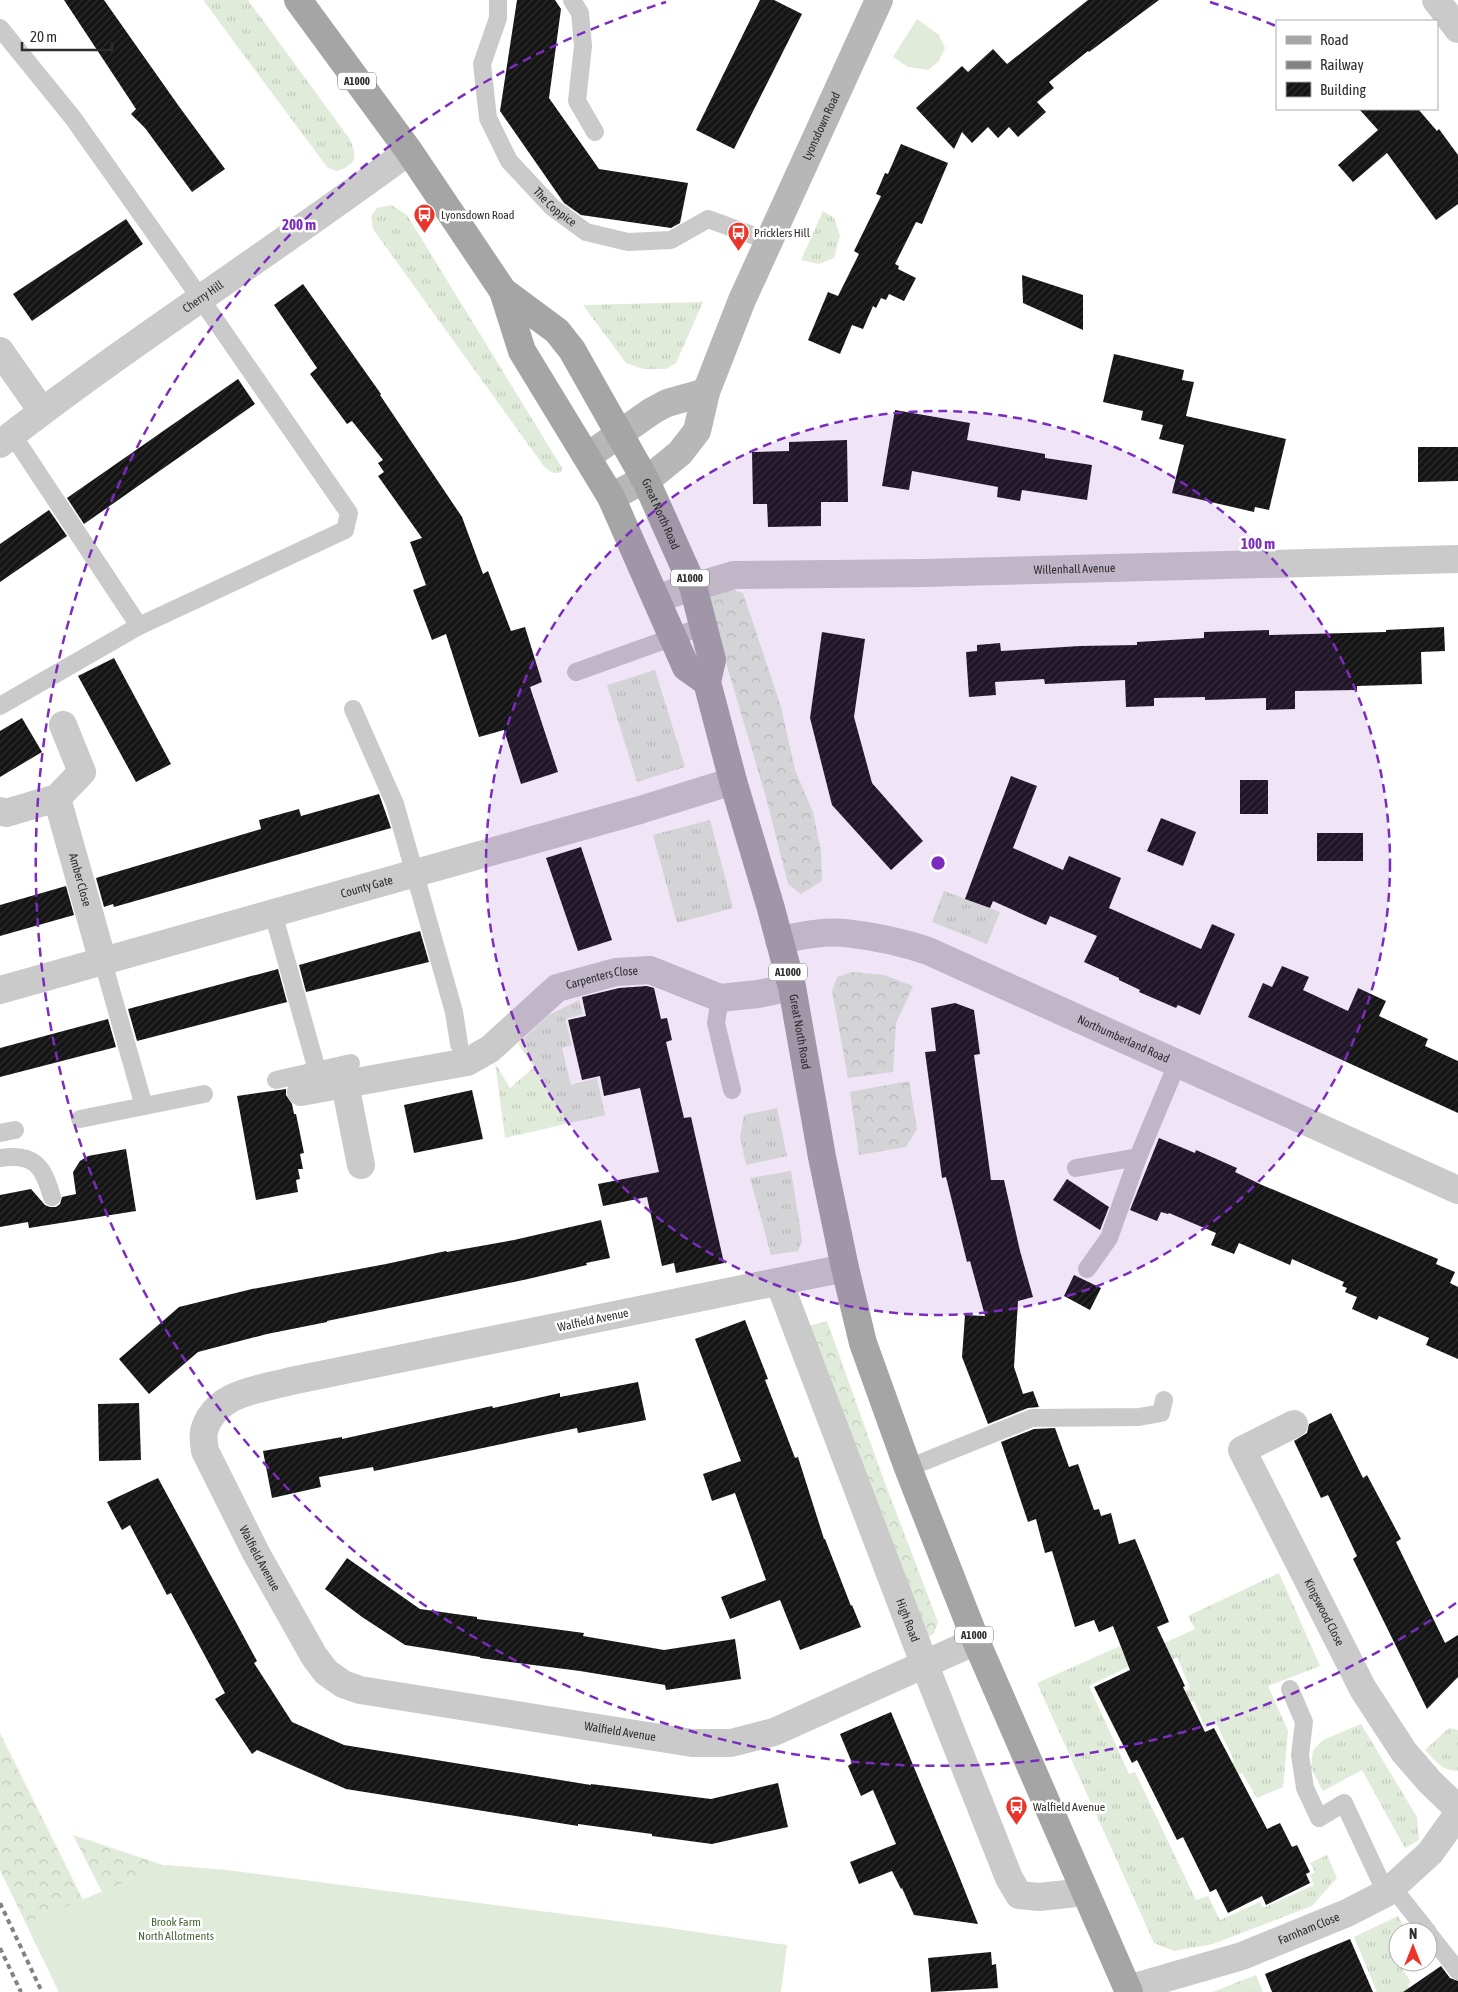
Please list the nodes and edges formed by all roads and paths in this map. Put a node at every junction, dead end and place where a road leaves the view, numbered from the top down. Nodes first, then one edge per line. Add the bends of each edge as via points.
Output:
1 (298, 0) edge
2 (498, 0) edge
3 (572, 0) edge
4 (879, 0) edge
5 (1436, 0) edge
6 (0, 28) edge
7 (1458, 30) edge
8 (595, 132) dead end
9 (409, 151) junction
10 (769, 241) junction
11 (503, 291) junction
12 (200, 298) junction
13 (0, 351) edge
14 (706, 392) junction
15 (42, 411) junction
16 (619, 435) junction
17 (6, 439) edge
18 (588, 456) junction
19 (646, 480) junction
20 (612, 497) junction
21 (1458, 559) edge
22 (693, 586) junction
23 (657, 598) junction
24 (139, 626) junction
25 (704, 626) junction
26 (673, 637) junction
27 (576, 672) dead end
28 (707, 682) junction
29 (0, 706) edge
30 (353, 709) dead end
31 (62, 725) dead end
32 (733, 781) junction
33 (57, 798) junction
34 (0, 810) edge
35 (415, 872) junction
36 (273, 913) junction
37 (779, 940) junction
38 (104, 962) junction
39 (792, 988) junction
40 (0, 990) edge
41 (720, 998) junction
42 (459, 1044) dead end
43 (1177, 1064) junction
44 (317, 1070) junction
45 (348, 1074) junction
46 (276, 1080) dead end
47 (732, 1090) dead end
48 (301, 1092) dead end
49 (204, 1094) dead end
50 (144, 1106) junction
51 (80, 1119) dead end
52 (1138, 1157) junction
53 (0, 1158) edge
54 (361, 1165) dead end
55 (1076, 1168) dead end
56 (1458, 1190) edge
57 (52, 1197) dead end
58 (845, 1268) junction
59 (1087, 1269) dead end
60 (779, 1282) junction
61 (1164, 1400) dead end
62 (1294, 1424) dead end
63 (908, 1468) junction
64 (976, 1641) junction
65 (924, 1663) junction
66 (1290, 1689) dead end
67 (1458, 1809) edge
68 (1458, 1814) edge
69 (1390, 1891) junction
70 (1085, 1892) junction
71 (1419, 1922) edge
72 (1438, 1945) edge
73 (1458, 1971) edge
74 (1128, 1990) edge

1 - 9 main road, A1000
2 - 10 lane, The Coppice via 498,18 482,64 488,118 509,161 552,207 586,232 628,242 670,240 708,219
3 - 8 lane via 580,13 583,46 577,101
4 - 10 main road, Lyonsdown Road
5 - 7 street
6 - 12 lane via 72,118
9 - 11 main road, A1000
9 - 12 street, Cherry Hill via 344,200
10 - 14 main road, Lyonsdown Road
11 - 16 main road, A1000 via 560,334
11 - 18 main road, A1000 via 522,351
12 - 15 street, Cherry Hill
12 - 24 lane via 349,513 345,530
13 - 15 street
14 - 16 main road via 667,403
14 - 19 main road, Lyonsdown Road via 697,431 680,453
15 - 17 street, Cherry Hill
16 - 18 main road
16 - 19 main road, Great North Road / A1000
17 - 24 lane
18 - 20 main road, A1000
19 - 20 main road, Lyonsdown Road
19 - 22 main road, Great North Road / A1000
20 - 23 main road, A1000
21 - 22 street, Willenhall Avenue via 734,576
22 - 23 street, Willenhall Avenue
22 - 25 main road, Great North Road / A1000
23 - 26 main road, A1000
24 - 29 lane
25 - 26 lane
25 - 28 main road, Great North Road / A1000 via 712,660
26 - 27 lane
26 - 28 main road, A1000 via 686,667
28 - 32 main road, Great North Road / A1000
30 - 35 lane via 395,804
31 - 33 street via 82,772
32 - 35 street, County Gate
32 - 37 main road, Great North Road / A1000
33 - 34 street via 6,813
33 - 38 street, Amber Close
35 - 36 street, County Gate
35 - 42 lane via 454,1012
36 - 38 street, County Gate
36 - 44 lane
37 - 39 main road, Great North Road / A1000
37 - 43 street, Northumberland Road via 844,933 912,945 1051,1004
38 - 40 street, County Gate
38 - 50 lane
39 - 41 street, Carpenters Close
39 - 58 main road, Great North Road / A1000
41 - 45 street, Carpenters Close via 650,970 616,972 557,988 490,1049 467,1062
41 - 47 lane via 716,1023
43 - 52 lane
43 - 56 street, Northumberland Road
44 - 45 lane
44 - 46 lane
45 - 48 street, Carpenters Close
45 - 54 street
49 - 50 lane
50 - 51 lane
52 - 55 lane
52 - 59 lane via 1110,1238
53 - 57 lane via 13,1156 37,1163 46,1177
58 - 60 street, Walfield Avenue
58 - 63 main road, A1000 via 863,1343
60 - 65 street, High Road
60 - 65 street, Walfield Avenue via 291,1381 234,1396 216,1408 204,1432 205,1451 256,1553 314,1656 326,1672 343,1684 360,1690 692,1743 731,1743 774,1732
61 - 63 lane via 1161,1413 1139,1417 1032,1418
62 - 67 street, Kingswood Close via 1242,1450 1363,1689 1404,1752
63 - 64 main road, A1000
64 - 65 street, Walfield Avenue
64 - 70 main road, A1000
65 - 70 street, High Road via 1009,1878 1019,1895 1039,1897
66 - 69 lane via 1304,1722 1300,1755 1304,1788 1319,1818 1344,1803
68 - 69 street, Farnham Close via 1430,1853
69 - 71 lane
69 - 74 street, Farnham Close via 1347,1914 1242,1956
70 - 74 main road, A1000
72 - 73 lane

